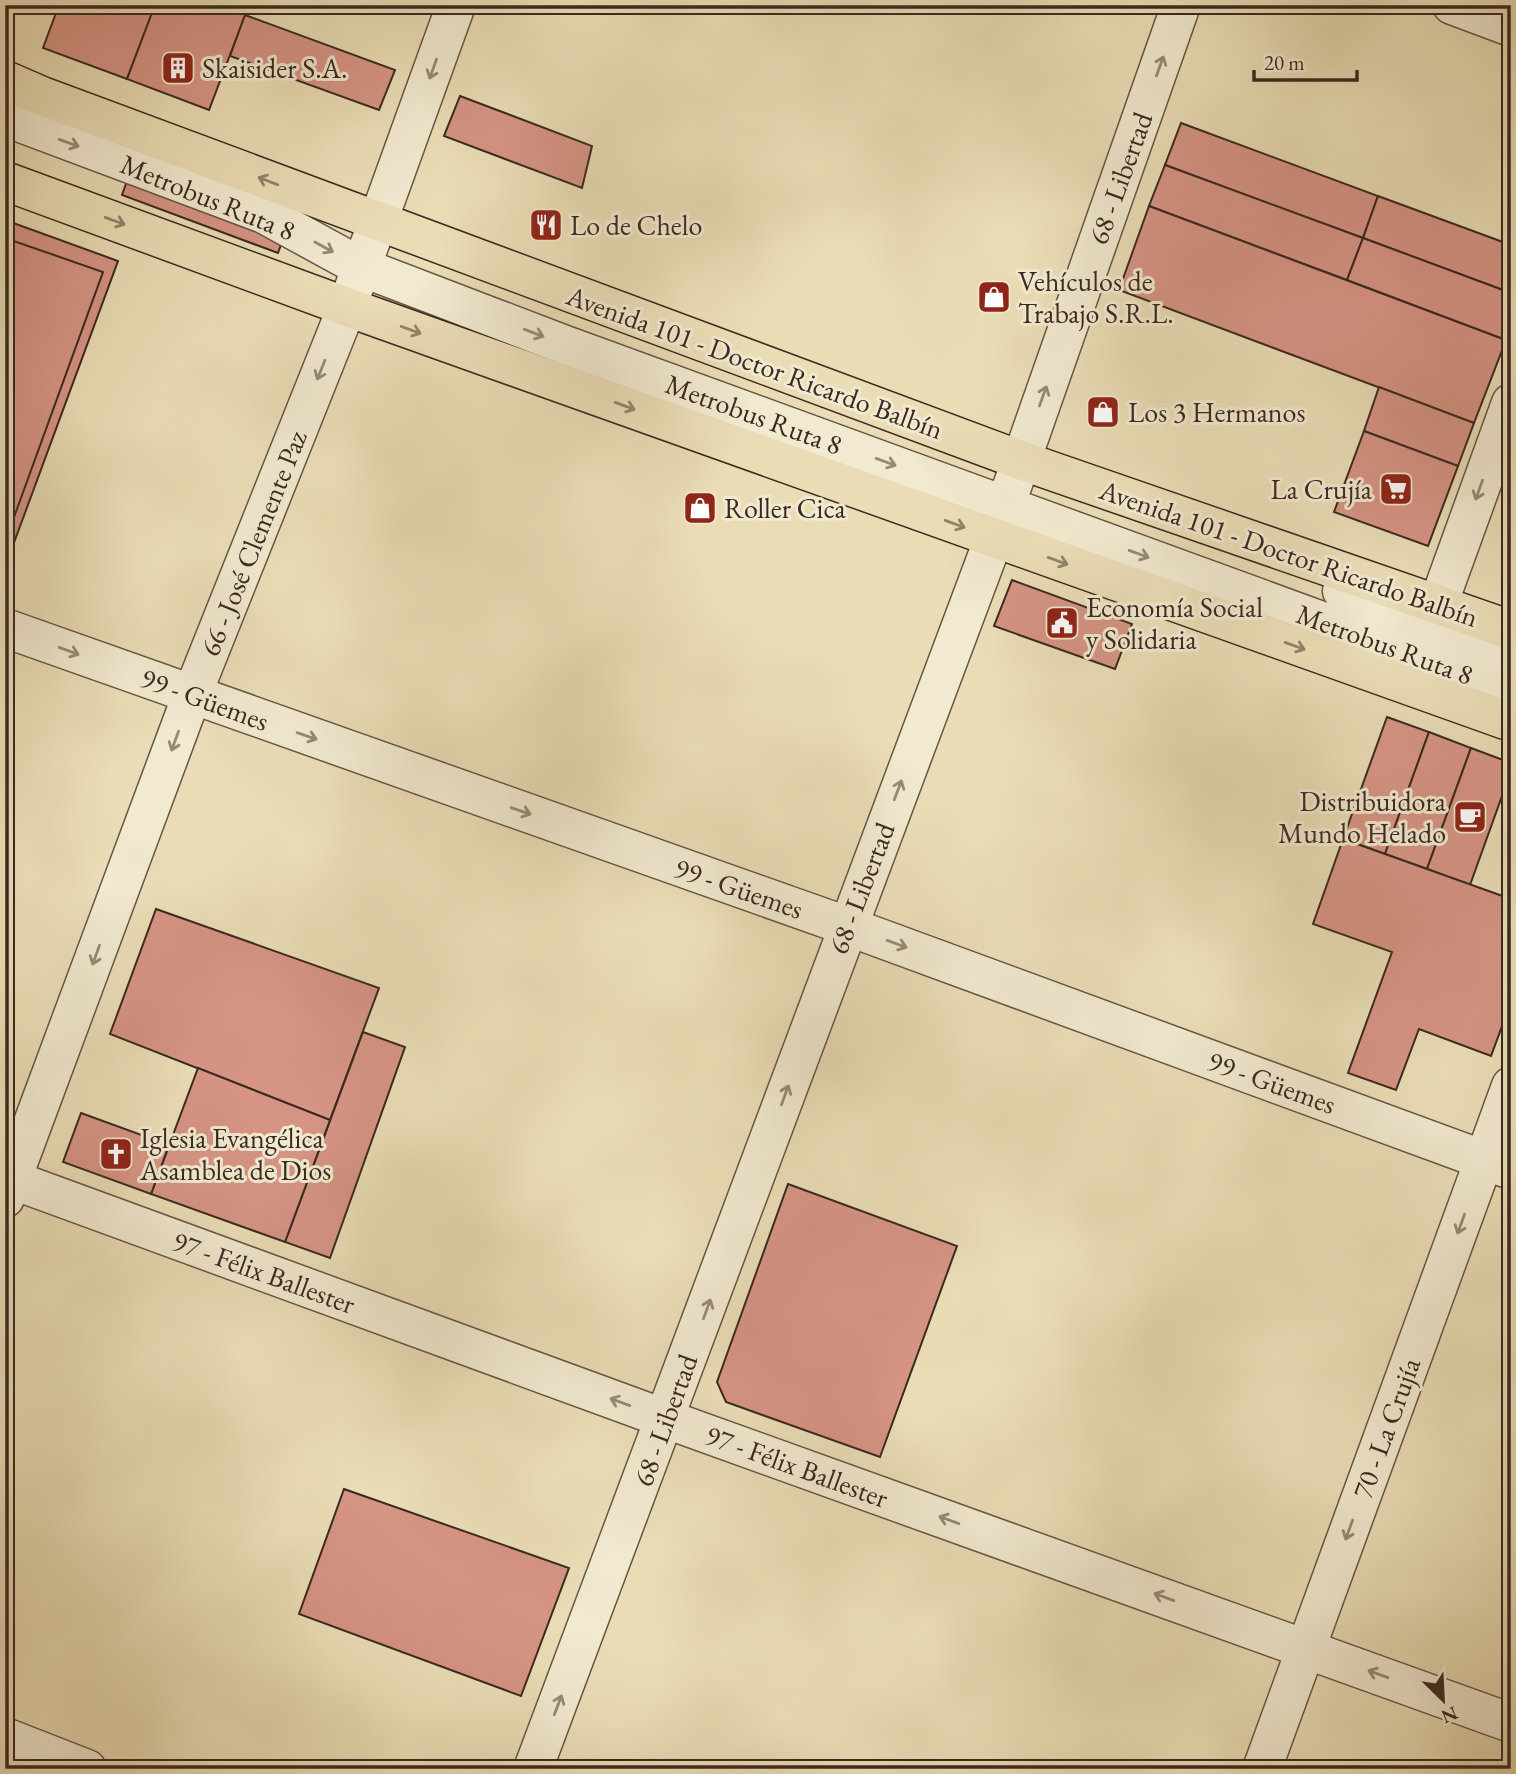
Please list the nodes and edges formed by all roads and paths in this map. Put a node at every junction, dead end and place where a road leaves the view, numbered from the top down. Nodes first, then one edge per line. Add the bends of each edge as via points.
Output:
1 (456, 5) edge
2 (1181, 5) edge
3 (1452, 5) edge
4 (1511, 27) edge
5 (5, 80) edge
6 (5, 117) edge
7 (5, 180) edge
8 (377, 223) junction
9 (361, 267) junction
10 (347, 307) junction
11 (1511, 402) edge
12 (1009, 495) junction
13 (5, 628) edge
14 (1511, 630) edge
15 (1424, 642) junction
16 (1511, 652) edge
17 (1511, 690) edge
18 (192, 695) junction
19 (1511, 722) edge
20 (847, 926) junction
21 (1511, 1086) edge
22 (1497, 1165) edge
23 (8, 1185) edge
24 (666, 1419) junction
25 (1306, 1648) junction
26 (1511, 1723) edge
27 (5, 1737) edge
28 (88, 1769) edge
29 (533, 1769) edge
30 (1262, 1769) edge

1 -> 8 street, 66 - José Clemente Paz
12 -> 2 street, 68 - Libertad
3 - 4 street
8 -> 5 main road, Avenida 101 - Doctor Ricardo Balbín
6 -> 9 street, Metrobus Ruta 8 via 264,214
7 -> 10 main road, Avenida 101 - Doctor Ricardo Balbín
8 - 9 street, 66 - José Clemente Paz
8 - 12 main road, Avenida 101 - Doctor Ricardo Balbín via 442,246
9 - 10 street, 66 - José Clemente Paz
9 -> 12 street, Metrobus Ruta 8 via 565,345
10 -> 12 main road, Avenida 101 - Doctor Ricardo Balbín
10 -> 18 street, 66 - José Clemente Paz
11 -> 15 street
12 -> 15 main road, Avenida 101 - Doctor Ricardo Balbín
12 - 15 main road, Avenida 101 - Doctor Ricardo Balbín
20 -> 12 street, 68 - Libertad
13 -> 18 street, 99 - Güemes
14 - 15 main road, Avenida 101 - Doctor Ricardo Balbín
15 - 16 street, Metrobus Ruta 8
15 - 17 street, Metrobus Ruta 8
15 - 19 main road, Avenida 101 - Doctor Ricardo Balbín
18 -> 20 street, 99 - Güemes
18 -> 23 street, 66 - José Clemente Paz
20 -> 22 street, 99 - Güemes
24 -> 20 street, 68 - Libertad
21 - 22 street, 70 - La Crujía
22 -> 25 street, 70 - La Crujía
24 -> 23 street, 97 - Félix Ballester
25 -> 24 street, 97 - Félix Ballester
29 -> 24 street, 68 - Libertad
26 -> 25 street, 97 - Félix Ballester
25 - 30 street, 70 - La Crujía
27 - 28 street

